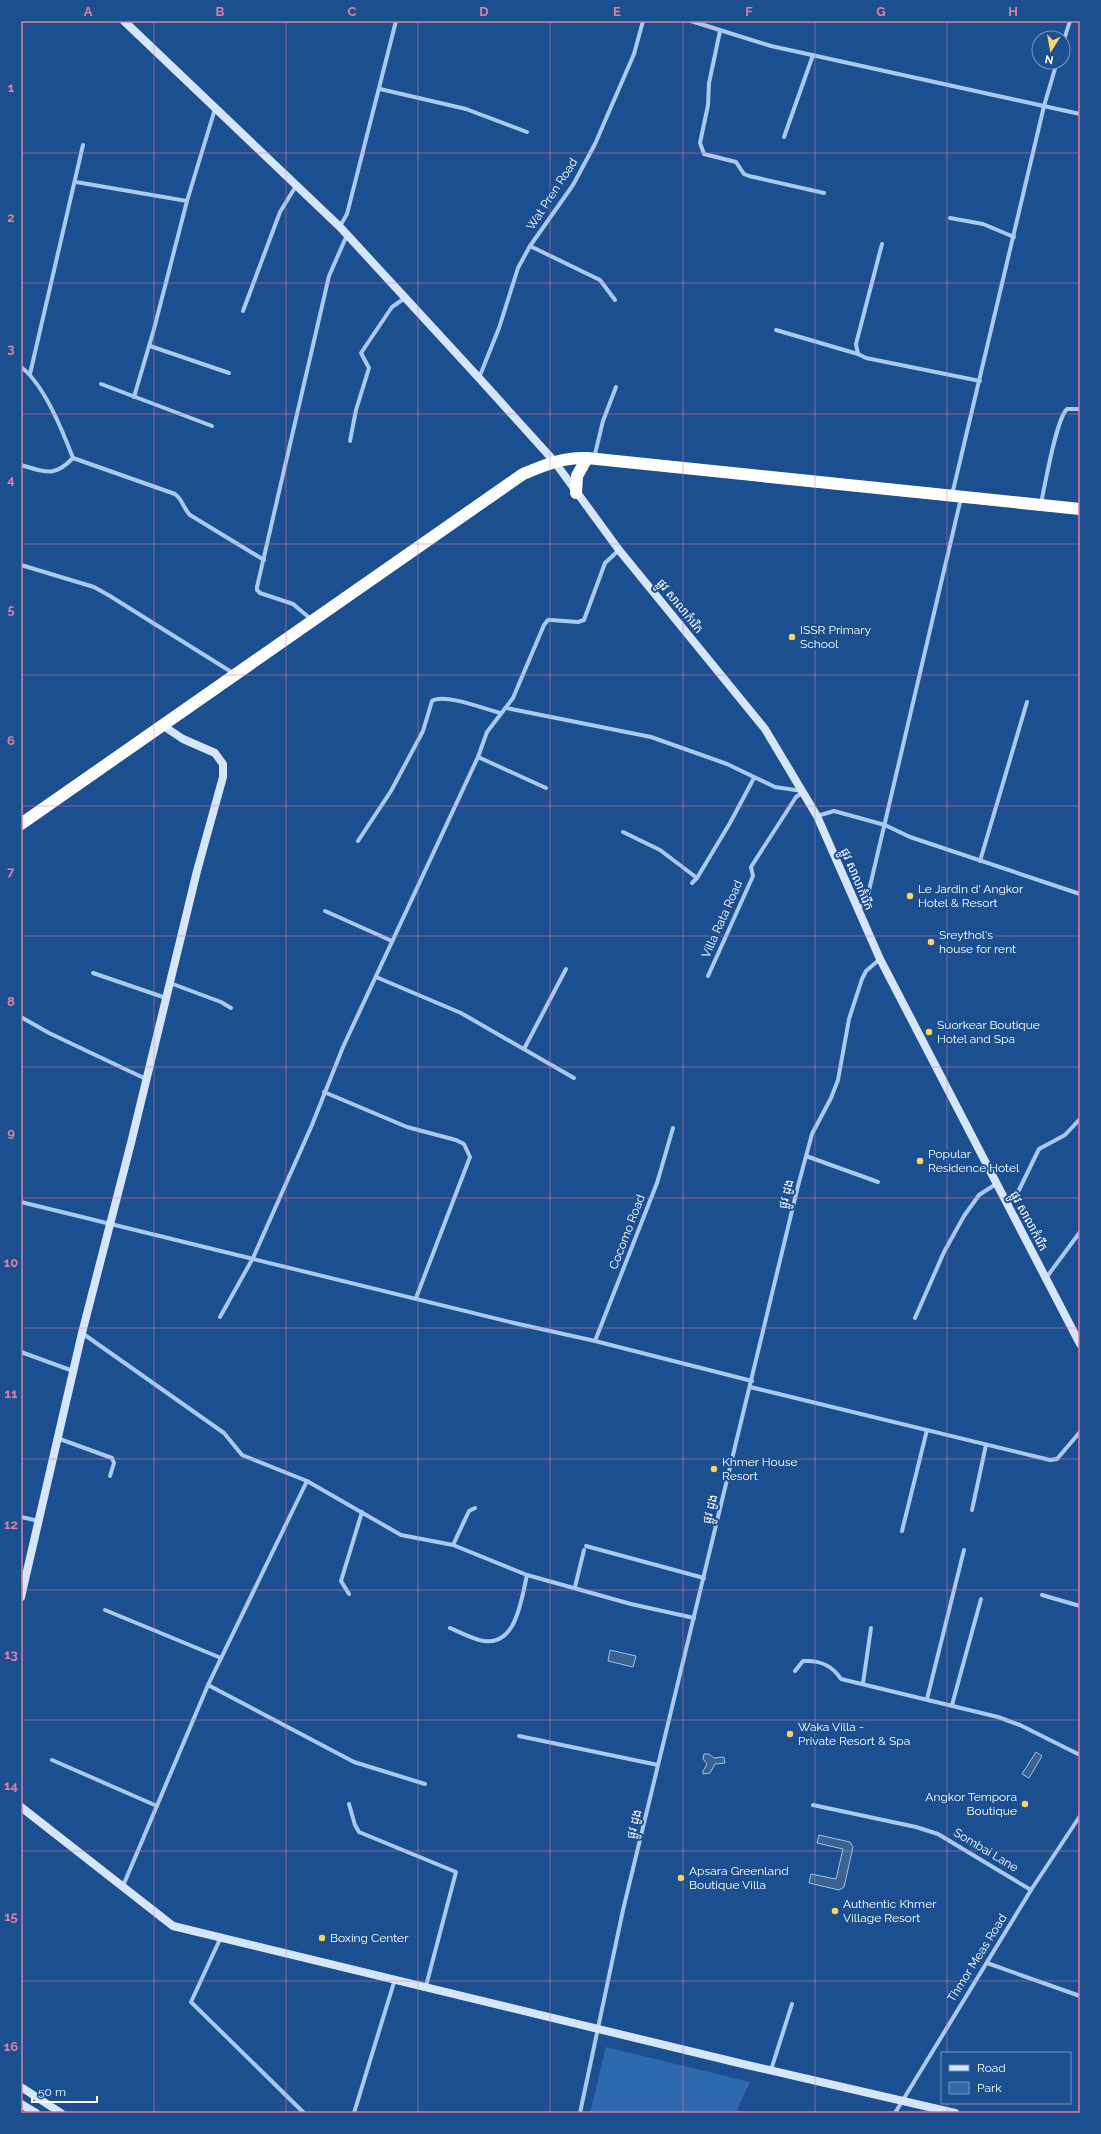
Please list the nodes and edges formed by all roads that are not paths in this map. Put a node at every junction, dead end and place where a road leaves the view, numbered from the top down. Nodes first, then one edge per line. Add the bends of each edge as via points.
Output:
1 (124, 21) edge
2 (396, 21) edge
3 (643, 21) edge
4 (691, 21) edge
5 (1064, 21) edge
6 (1069, 22) edge
7 (720, 31) junction
8 (813, 55) junction
9 (1055, 70) edge
10 (380, 89) junction
11 (1044, 106) junction
12 (215, 109) junction
13 (1080, 114) edge
14 (527, 132) dead end
15 (784, 137) dead end
16 (83, 145) dead end
17 (76, 182) junction
18 (294, 189) junction
19 (824, 193) dead end
20 (187, 201) junction
21 (950, 218) dead end
22 (340, 227) junction
23 (347, 235) junction
24 (1014, 237) junction
25 (882, 244) dead end
26 (530, 246) junction
27 (405, 298) junction
28 (615, 300) dead end
29 (243, 311) dead end
30 (776, 330) dead end
31 (150, 346) junction
32 (858, 354) junction
33 (21, 367) edge
34 (229, 373) dead end
35 (30, 374) junction
36 (479, 378) junction
37 (980, 381) junction
38 (101, 384) dead end
39 (616, 387) dead end
40 (134, 397) junction
41 (1080, 409) edge
42 (212, 426) dead end
43 (350, 441) dead end
44 (73, 458) junction
45 (591, 458) junction
46 (554, 461) junction
47 (21, 465) edge
48 (576, 493) junction
49 (956, 498) junction
50 (1041, 506) junction
51 (1080, 509) edge
52 (620, 550) junction
53 (264, 560) junction
54 (21, 565) edge
55 (312, 620) junction
56 (236, 675) junction
57 (1027, 702) dead end
58 (506, 708) junction
59 (500, 713) junction
60 (162, 725) junction
61 (478, 757) junction
62 (754, 778) junction
63 (546, 788) dead end
64 (803, 791) junction
65 (817, 816) junction
66 (21, 824) edge
67 (885, 825) junction
68 (623, 832) dead end
69 (358, 841) dead end
70 (980, 861) junction
71 (697, 878) junction
72 (692, 883) dead end
73 (1080, 894) edge
74 (325, 911) dead end
75 (858, 911) junction
76 (392, 941) junction
77 (877, 961) junction
78 (566, 969) dead end
79 (93, 973) dead end
80 (708, 976) dead end
81 (376, 977) junction
82 (169, 983) junction
83 (166, 998) junction
84 (231, 1008) dead end
85 (21, 1017) edge
86 (524, 1049) junction
87 (574, 1078) dead end
88 (146, 1079) junction
89 (324, 1092) junction
90 (1080, 1119) edge
91 (674, 1128) dead end
92 (806, 1156) junction
93 (878, 1182) dead end
94 (996, 1184) junction
95 (21, 1202) edge
96 (1007, 1206) junction
97 (110, 1224) junction
98 (1080, 1232) edge
99 (253, 1258) junction
100 (1046, 1279) junction
101 (416, 1298) junction
102 (220, 1317) dead end
103 (915, 1318) dead end
104 (82, 1333) junction
105 (595, 1341) junction
106 (1080, 1344) edge
107 (21, 1352) edge
108 (73, 1371) junction
109 (752, 1381) junction
110 (750, 1387) junction
111 (927, 1430) junction
112 (1080, 1432) edge
113 (58, 1438) junction
114 (986, 1445) junction
115 (110, 1476) dead end
116 (307, 1481) junction
117 (475, 1508) dead end
118 (972, 1510) dead end
119 (362, 1512) junction
120 (21, 1517) edge
121 (39, 1521) junction
122 (902, 1531) dead end
123 (453, 1545) junction
124 (964, 1550) dead end
125 (527, 1575) junction
126 (704, 1578) junction
127 (575, 1587) junction
128 (349, 1594) dead end
129 (1042, 1595) dead end
130 (21, 1597) edge
131 (981, 1599) dead end
132 (1080, 1606) edge
133 (105, 1610) dead end
134 (694, 1618) junction
135 (450, 1628) dead end
136 (872, 1628) dead end
137 (221, 1658) junction
138 (795, 1671) dead end
139 (863, 1683) junction
140 (208, 1685) junction
141 (927, 1699) junction
142 (952, 1705) junction
143 (518, 1736) dead end
144 (1080, 1755) edge
145 (52, 1760) dead end
146 (658, 1765) junction
147 (425, 1784) dead end
148 (349, 1804) dead end
149 (813, 1805) dead end
150 (157, 1806) junction
151 (21, 1807) edge
152 (1080, 1816) edge
153 (123, 1886) junction
154 (1032, 1890) junction
155 (221, 1937) junction
156 (988, 1963) junction
157 (395, 1978) junction
158 (426, 1986) junction
159 (1080, 1996) edge
160 (792, 2004) dead end
161 (598, 2029) junction
162 (771, 2070) junction
163 (21, 2087) edge
164 (903, 2101) junction
165 (21, 2104) edge
166 (36, 2113) edge
167 (61, 2113) edge
168 (304, 2113) edge
169 (354, 2113) edge
170 (580, 2113) edge
171 (895, 2113) edge
172 (955, 2113) edge

1 - 12 street, ផ្លូវ សាលាកំរើក
2 - 10 street
3 - 26 street, Wat Pren Road via 634,54 596,144 573,185
4 - 7 street
5 - 6 street
7 - 8 street
7 - 19 street via 700,143 702,151 707,155 736,162 744,174 749,176
8 - 11 street
8 - 15 street
9 - 11 street
10 - 14 street via 466,109
10 - 22 street via 347,214
11 - 13 street
11 - 24 street
12 - 18 street, ផ្លូវ សាលាកំរើក
12 - 20 street
16 - 17 street
17 - 20 street
17 - 35 street
18 - 22 street, ផ្លូវ សាលាកំរើក
18 - 29 street via 280,212
20 - 31 street
21 - 24 street via 983,224
22 - 23 street, ផ្លូវ សាលាកំរើក
23 - 27 street, ផ្លូវ សាលាកំរើក
23 - 53 street via 329,276
24 - 37 street
25 - 32 street via 856,344
26 - 28 street via 600,280
26 - 36 street, Wat Pren Road via 515,273 499,328
27 - 36 street, ផ្លូវ សាលាកំរើក
27 - 43 street via 392,308 361,353 369,368 356,410
30 - 32 street
31 - 34 street
31 - 40 street
32 - 37 street via 866,358
33 - 35 street
35 - 44 street via 62,428
36 - 46 street, ផ្លូវ សាលាកំរើក
37 - 49 street
38 - 40 street
39 - 45 street
40 - 42 street
41 - 50 street via 1067,409 1062,416
44 - 47 street via 62,469 54,472
44 - 53 street via 175,494 190,515
45 - 46 highway
45 - 48 highway via 577,476
45 - 49 highway
46 - 48 street, ផ្លូវ សាលាកំរើក
46 - 55 highway via 523,474
48 - 52 street, ផ្លូវ សាលាកំរើក
49 - 50 highway
49 - 67 street
50 - 51 highway
52 - 58 street via 605,563 584,620 548,620 544,625 513,698
52 - 64 street, ផ្លូវ សាលាកំរើក via 765,729
53 - 55 street via 257,590 293,604
54 - 56 street via 94,588 110,596
55 - 56 highway
56 - 60 highway
57 - 70 street
58 - 59 street
58 - 62 street via 651,737 727,764
59 - 61 street via 487,732
59 - 69 street via 449,699 438,698 432,701 422,731 391,791
60 - 66 highway
60 - 82 street via 182,739 215,753 223,764 223,777
61 - 63 street
61 - 76 street
62 - 64 street via 775,787
62 - 71 street
64 - 65 street, ផ្លូវ សាលាកំរើក
64 - 80 street, Villa Rata Road via 796,797 751,867 753,876
65 - 67 street via 834,811
65 - 75 street, ផ្លូវ សាលាកំរើក
67 - 70 street via 910,838
67 - 75 street via 867,899
68 - 71 street via 660,850
70 - 73 street
71 - 72 street
74 - 76 street
75 - 77 street, ផ្លូវ សាលាកំរើក
76 - 81 street
77 - 92 street, ផ្លូវ ដូង via 866,971 849,1019 838,1080 812,1134
77 - 94 street, ផ្លូវ សាលាកំរើក
78 - 86 street
79 - 83 street
81 - 86 street via 461,1013
81 - 89 street
82 - 83 street
82 - 84 street
83 - 88 street
85 - 88 street
86 - 87 street
88 - 97 street
89 - 99 street
89 - 101 street via 407,1127 456,1140 464,1144 468,1151 470,1157
90 - 96 street via 1065,1135 1039,1149 1019,1190
91 - 105 street, Cocomo Road via 657,1183
92 - 93 street
92 - 109 street, ផ្លូវ ដូង
94 - 96 street, ផ្លូវ សាលាកំរើក
94 - 103 street via 979,1195 964,1216 944,1252
95 - 97 street
96 - 100 street, ផ្លូវ សាលាកំរើក
97 - 99 street
97 - 104 street
98 - 100 street
99 - 101 street
99 - 102 street
100 - 106 street, ផ្លូវ សាលាកំរើក
101 - 105 street
104 - 108 street
104 - 116 street via 224,1434 242,1456
105 - 109 street
107 - 108 street
108 - 113 street
109 - 110 street, ផ្លូវ ដូង
110 - 111 street
110 - 126 street, ផ្លូវ ដូង
111 - 114 street
111 - 122 street
112 - 114 street via 1057,1459 1053,1460
113 - 115 street via 112,1458 114,1463
113 - 121 street
114 - 118 street
116 - 119 street
116 - 137 street
117 - 123 street via 469,1511
119 - 123 street via 401,1534
119 - 128 street via 341,1581
120 - 121 street
121 - 130 street
123 - 125 street
124 - 141 street
125 - 127 street
125 - 135 street via 518,1614 510,1632 492,1642 479,1640
126 - 127 street via 585,1548
126 - 134 street, ផ្លូវ ដូង
127 - 134 street via 632,1604
129 - 132 street
131 - 142 street
133 - 137 street
134 - 146 street, ផ្លូវ ដូង
136 - 139 street
137 - 140 street
138 - 139 street via 803,1661 816,1661 832,1667 841,1679
139 - 141 street
140 - 147 street via 354,1762
140 - 150 street
141 - 142 street
142 - 144 street via 1014,1722
143 - 146 street
145 - 150 street
146 - 161 street, ផ្លូវ ដូង
148 - 158 street via 359,1832 456,1872
149 - 154 street, Sombai Lane via 938,1834
150 - 153 street
151 - 153 street
152 - 154 street, Thmor Meas Road
153 - 155 street via 173,1926
154 - 156 street, Thmor Meas Road
155 - 157 street
155 - 168 street via 191,2002
156 - 159 street
156 - 164 street, Thmor Meas Road
157 - 158 street
157 - 169 street
158 - 161 street
160 - 162 street
161 - 162 street
161 - 170 street, ផ្លូវ ដូង
162 - 164 street
163 - 167 street
164 - 171 street, Thmor Meas Road
164 - 172 street
165 - 166 street

